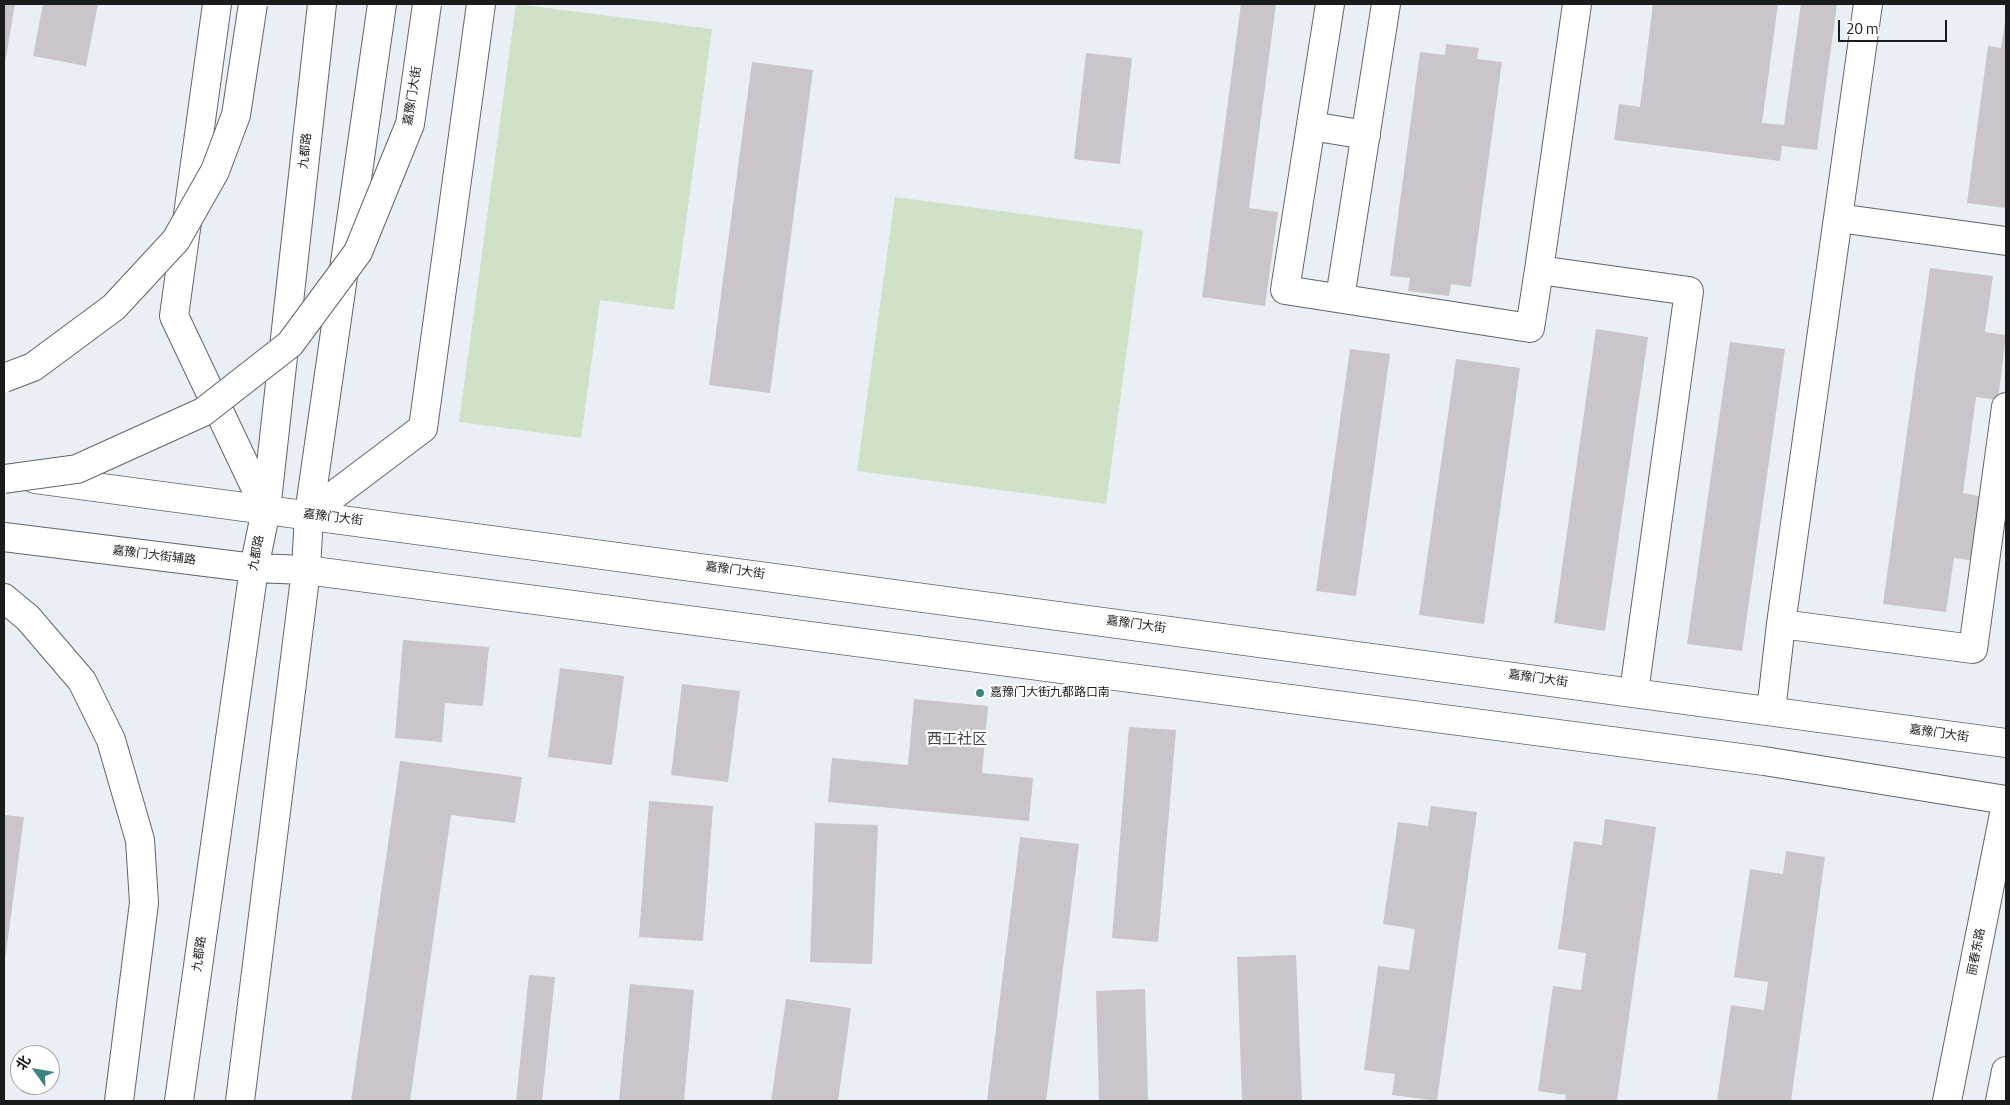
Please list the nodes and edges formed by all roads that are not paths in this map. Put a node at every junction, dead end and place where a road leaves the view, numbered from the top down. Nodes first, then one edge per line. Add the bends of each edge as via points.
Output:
1 (217, 4) edge
2 (253, 4) edge
3 (322, 4) edge
4 (382, 4) edge
5 (427, 4) edge
6 (481, 4) edge
7 (1330, 4) edge
8 (1386, 4) edge
9 (1577, 4) edge
10 (1868, 4) edge
11 (1311, 126) junction
12 (1366, 135) junction
13 (1838, 218) junction
14 (2006, 241) edge
15 (1539, 270) junction
16 (1340, 298) junction
17 (4, 378) edge
18 (2006, 407) edge
19 (4, 474) edge
20 (4, 479) edge
21 (266, 510) junction
22 (309, 514) junction
23 (4, 537) edge
24 (254, 568) junction
25 (306, 570) junction
26 (4, 598) edge
27 (1781, 624) junction
28 (1634, 692) junction
29 (1772, 711) junction
30 (2006, 743) edge
31 (2006, 802) edge
32 (2006, 1071) edge
33 (119, 1101) edge
34 (179, 1101) edge
35 (240, 1101) edge
36 (1947, 1101) edge
37 (2000, 1101) edge

1 - 21 main road via 174,316
2 - 17 main road, bridge via 236,115 215,170 176,240 114,307 33,367
3 - 21 main road, 九都路
4 - 22 main road
5 - 20 main road, 嘉豫门大街, bridge via 410,124 358,252 290,344 203,412 77,469
6 - 22 main road via 422,428
7 - 11 main road
8 - 12 main road
9 - 15 main road
10 - 13 main road
11 - 12 main road
11 - 16 main road via 1284,290
12 - 16 main road
13 - 14 main road
13 - 27 main road
15 - 16 main road via 1530,328
15 - 28 main road via 1689,291
18 - 27 main road via 1973,650
19 - 21 main road
21 - 22 main road, 嘉豫门大街
21 - 24 main road, 九都路
22 - 25 main road
22 - 28 main road, 嘉豫门大街
23 - 24 main road, 嘉豫门大街辅路
24 - 25 main road, 嘉豫门大街辅路
24 - 34 main road, 九都路
25 - 31 main road via 1754,760
25 - 35 main road
26 - 33 main road via 28,618 82,681 111,740 140,840 144,903
27 - 29 main road
28 - 29 main road, 嘉豫门大街
29 - 30 main road, 嘉豫门大街
31 - 36 main road, 丽春东路
32 - 37 main road

